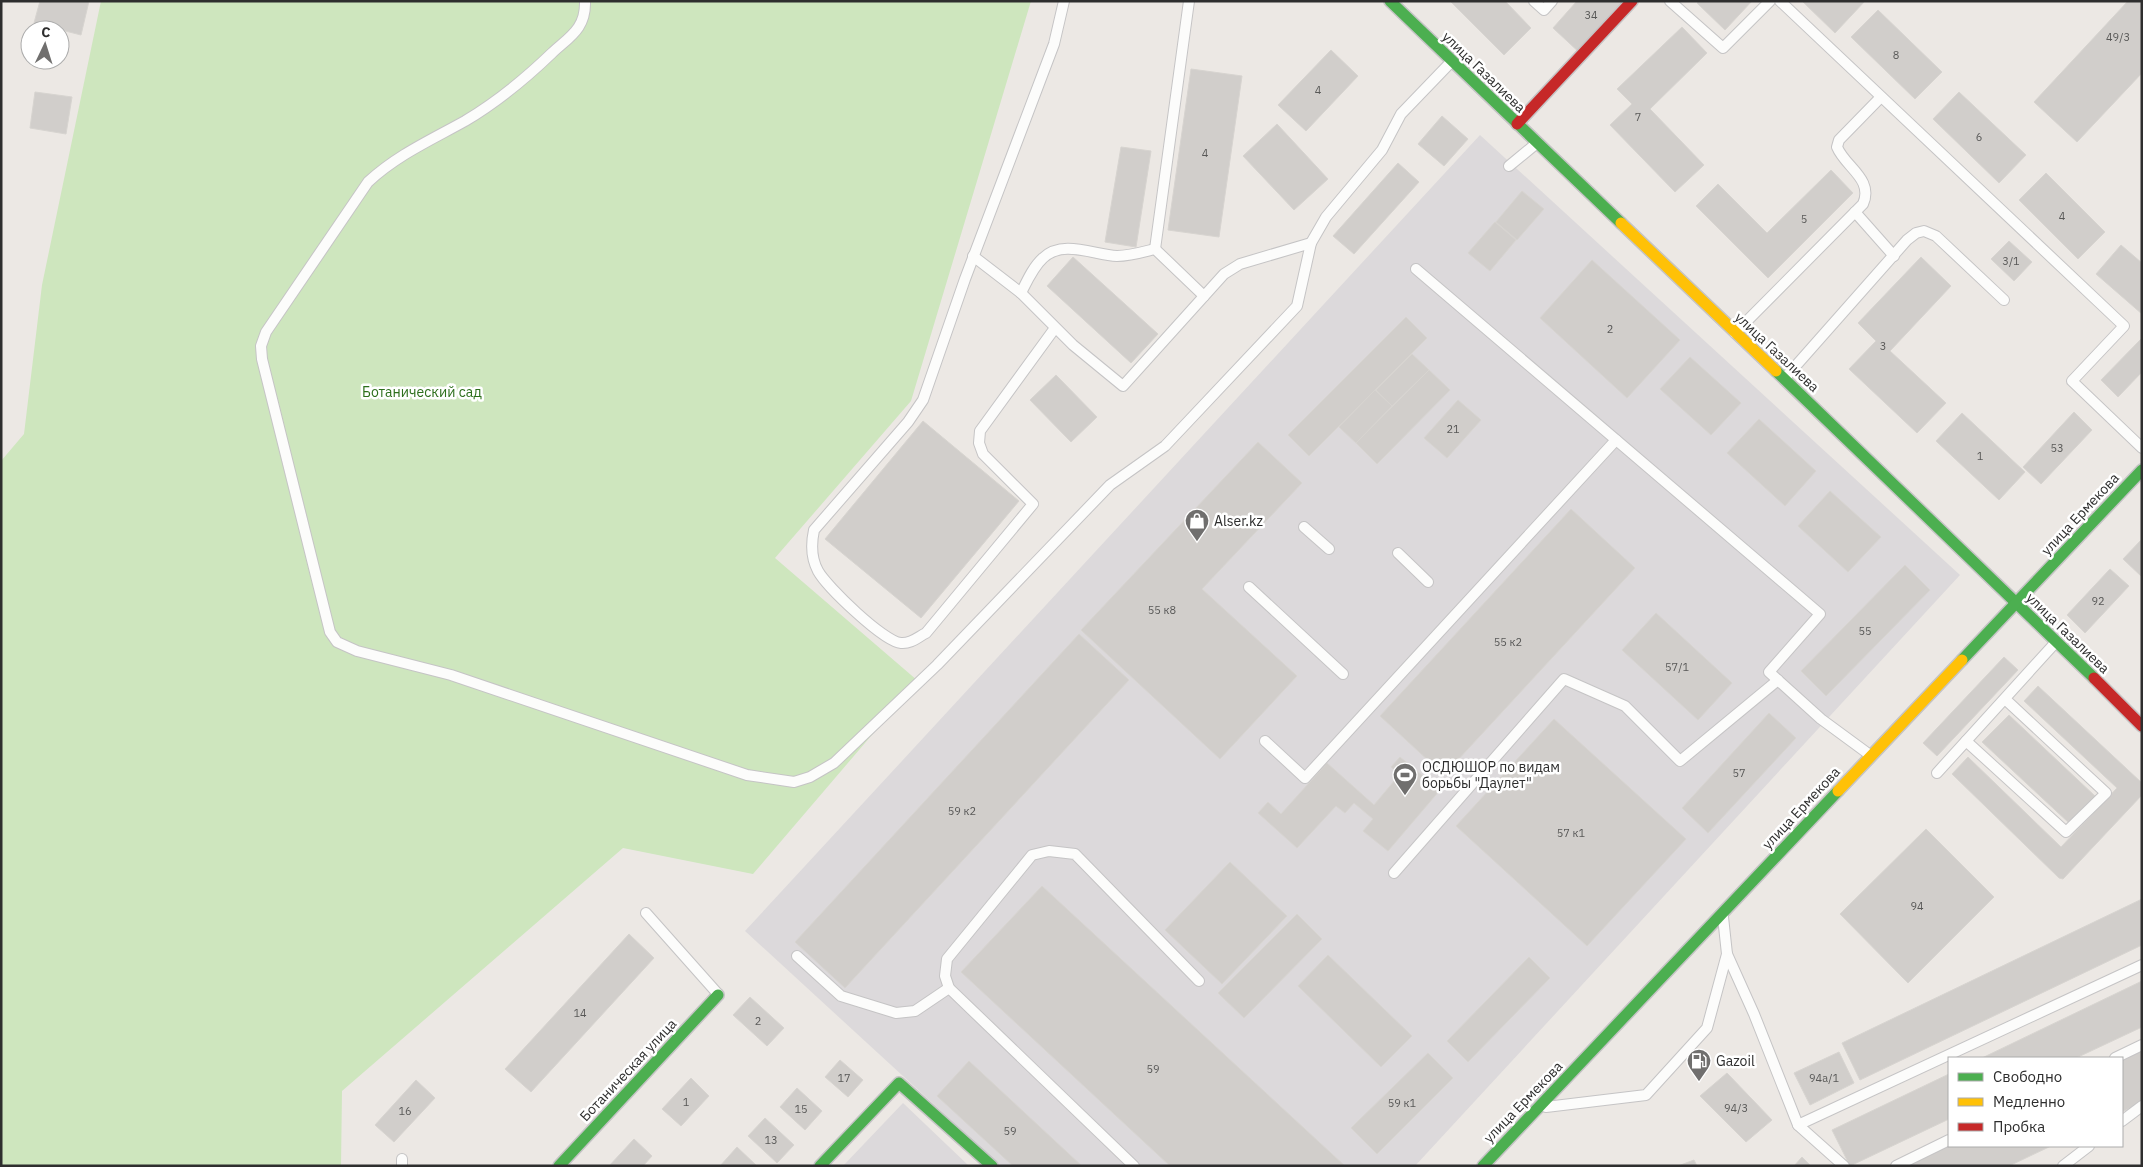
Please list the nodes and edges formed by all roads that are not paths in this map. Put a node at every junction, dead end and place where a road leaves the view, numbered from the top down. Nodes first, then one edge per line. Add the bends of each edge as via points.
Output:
1 (584, 1) edge
2 (1064, 1) edge
3 (1189, 1) edge
4 (1390, 1) edge
5 (1534, 1) edge
6 (1552, 1) edge
7 (1632, 1) edge
8 (1670, 1) edge
9 (1770, 1) edge
10 (1780, 1) edge
11 (1452, 61) junction
12 (1881, 96) junction
13 (1517, 124) junction
14 (1537, 143) junction
15 (1509, 166) dead end
16 (1855, 212) junction
17 (1312, 243) junction
18 (1155, 249) junction
19 (973, 256) junction
20 (1894, 256) junction
21 (1416, 270) dead end
22 (1021, 293) junction
23 (1204, 296) junction
24 (2004, 300) dead end
25 (1055, 328) junction
26 (1735, 333) junction
27 (1784, 379) junction
28 (1616, 440) junction
29 (2142, 448) edge
30 (2142, 470) edge
31 (1304, 527) dead end
32 (1329, 549) dead end
33 (1398, 553) dead end
34 (1428, 582) dead end
35 (1249, 588) dead end
36 (2016, 603) junction
37 (2057, 641) junction
38 (1343, 674) dead end
39 (1778, 680) junction
40 (2004, 699) junction
41 (2142, 726) edge
42 (1265, 741) dead end
43 (1966, 741) junction
44 (1871, 756) junction
45 (1937, 773) dead end
46 (1394, 873) dead end
47 (1722, 913) junction
48 (646, 914) dead end
49 (1727, 954) junction
50 (797, 956) dead end
51 (2142, 965) edge
52 (1199, 981) dead end
53 (949, 988) junction
54 (718, 995) joint
55 (2142, 1045) edge
56 (2117, 1057) edge
57 (2142, 1106) edge
58 (1537, 1108) junction
59 (2123, 1120) edge
60 (1798, 1125) junction
61 (1948, 1140) edge
62 (2088, 1147) edge
63 (559, 1166) edge
64 (820, 1166) edge
65 (992, 1166) edge
66 (1134, 1166) edge
67 (1483, 1166) edge
68 (1844, 1166) edge
69 (1896, 1166) edge
70 (2063, 1166) edge

1 - 17 lane via 581,24 571,38 553,51 536,70 502,98 427,140 368,182 266,332 261,346 330,632 337,642 357,651 451,675 746,775 794,782 810,777 834,763 937,666 1110,484 1165,446 1291,313 1297,306
2 - 19 lane via 1054,44
3 - 18 lane
4 - 11 main road, улица Газалиева
5 - 6 lane via 1544,10
7 - 13 main road
8 - 9 lane via 1723,48
10 - 12 lane
11 - 13 main road, улица Газалиева
11 - 17 lane via 1401,114 1382,150 1326,217
12 - 16 lane via 1837,146 1841,156 1862,178 1865,198
12 - 29 lane via 2124,326 2072,381
13 - 14 main road, улица Газалиева
14 - 15 lane
14 - 26 main road, улица Газалиева
16 - 20 lane
16 - 26 lane
17 - 23 lane via 1240,264 1224,274
18 - 22 lane via 1117,256 1070,248 1050,252 1042,258
18 - 23 lane
19 - 22 lane
19 - 25 lane via 923,400 908,422 814,530 811,542 818,570 840,596 888,638 900,643 911,642 926,632 1032,504 983,454 979,443 980,431
20 - 24 lane via 1907,240 1924,231 1936,236
20 - 27 lane
21 - 28 lane
22 - 25 lane
23 - 25 lane via 1123,386
26 - 27 main road, улица Газалиева
27 - 36 main road, улица Газалиева
28 - 39 lane via 1820,614 1769,672
28 - 42 lane via 1304,778
30 - 36 main road, улица Ермекова
31 - 32 lane
33 - 34 lane
35 - 38 lane
36 - 37 main road, улица Газалиева
36 - 44 main road, улица Ермекова
37 - 40 lane
37 - 41 main road, улица Газалиева
39 - 44 lane via 1821,719
39 - 46 lane via 1680,761 1625,706 1564,679
40 - 43 lane
40 - 43 lane via 2106,793 2066,832
43 - 45 lane
44 - 47 main road, улица Ермекова
47 - 49 lane
47 - 58 main road, улица Ермекова
48 - 54 lane
49 - 58 lane via 1707,1028 1646,1095
49 - 60 lane
50 - 53 lane via 841,996 896,1013 915,1011
51 - 60 lane
52 - 53 lane via 1075,854 1049,851 1032,855 947,959 945,976
53 - 66 lane
54 - 63 main road, Ботаническая улица
55 - 56 lane
57 - 59 lane
58 - 67 main road, улица Ермекова
60 - 68 lane
61 - 69 lane
62 - 70 lane
64 - 65 main road via 900,1083

